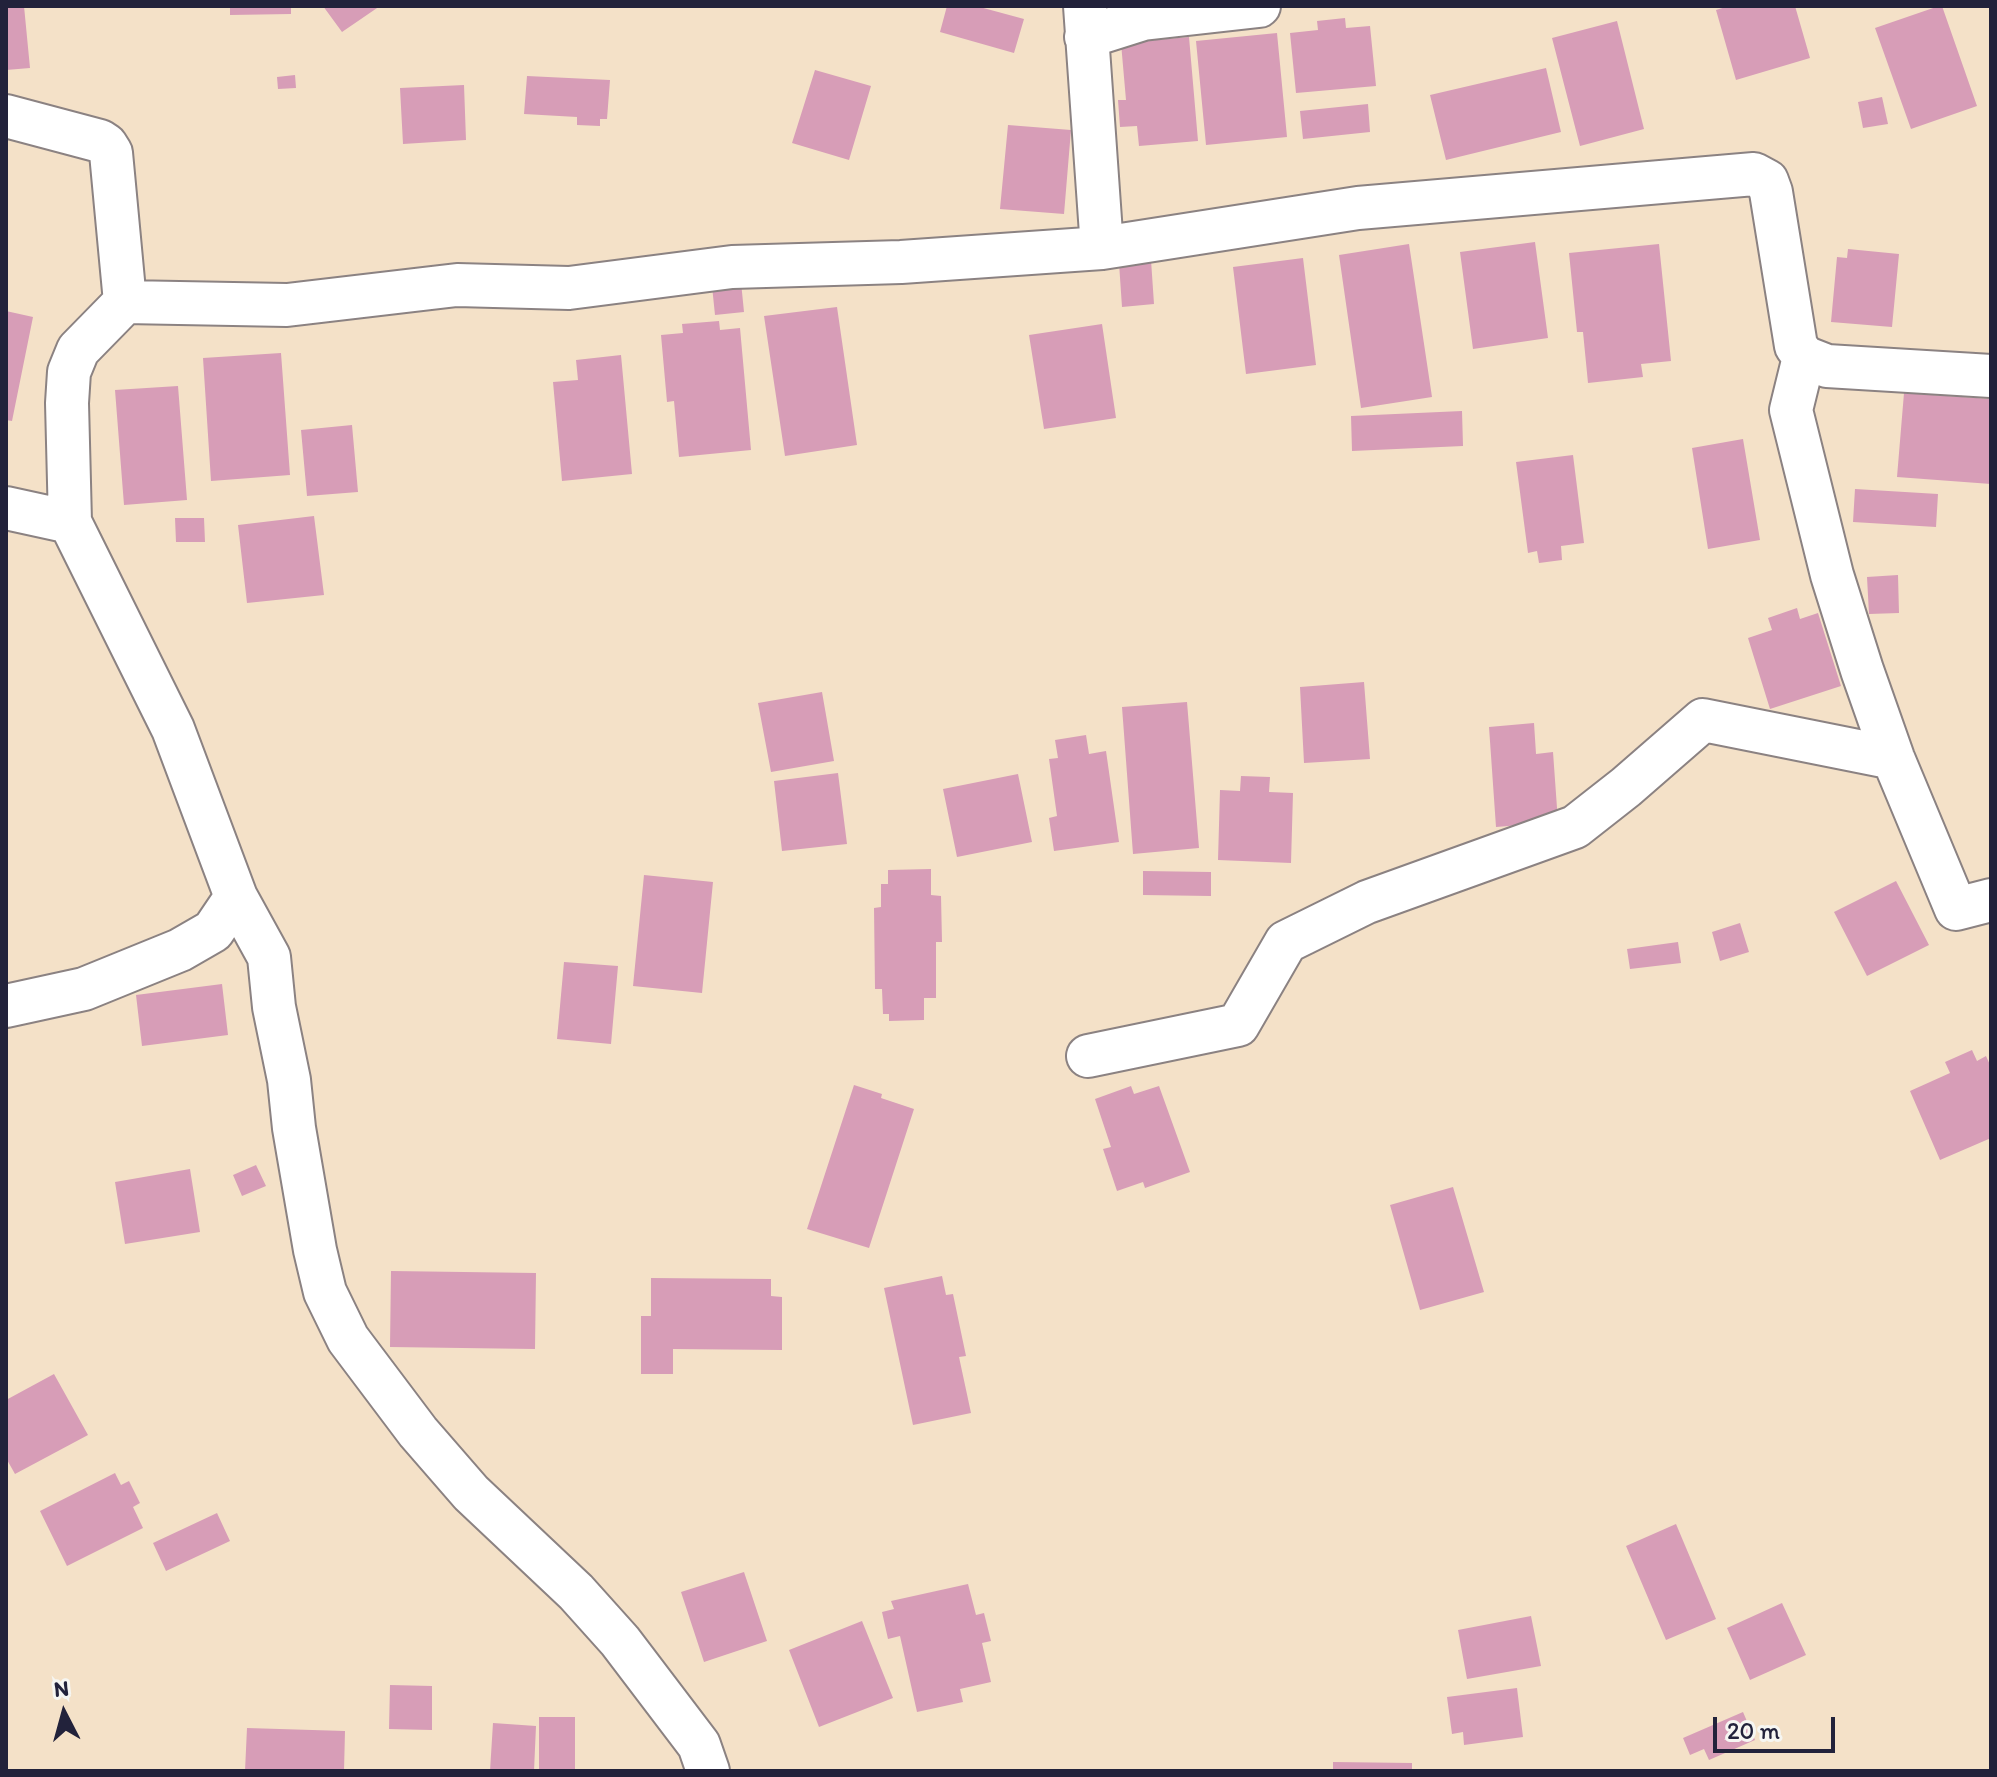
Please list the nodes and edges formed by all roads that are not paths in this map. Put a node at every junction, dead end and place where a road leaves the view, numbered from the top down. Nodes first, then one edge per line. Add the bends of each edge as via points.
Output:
1 (1259, 6) edge
2 (1086, 22) edge
3 (6, 116) edge
4 (1102, 248) junction
5 (125, 302) junction
6 (1804, 357) junction
7 (1991, 376) edge
8 (6, 508) edge
9 (70, 522) junction
10 (1893, 758) junction
11 (236, 897) junction
12 (1991, 900) edge
13 (6, 1006) edge
14 (1088, 1056) dead end
15 (708, 1771) edge

1 - 2 street
2 - 4 street
3 - 5 street via 106,145 111,153
4 - 5 street via 732,267 569,288 457,285 287,305
4 - 6 street via 1358,208 1754,174 1767,181 1771,192 1796,346
5 - 9 street via 78,350 69,372
6 - 7 street via 1827,366
6 - 10 street via 1791,410 1832,575
8 - 9 street
9 - 11 street via 173,729
10 - 12 street via 1956,909
10 - 14 street via 1703,720 1575,827 1367,902 1286,942 1238,1025
11 - 13 street via 213,931 180,950 84,989
11 - 15 street via 269,957 315,1250 325,1292 348,1339 471,1493 620,1641 699,1745

